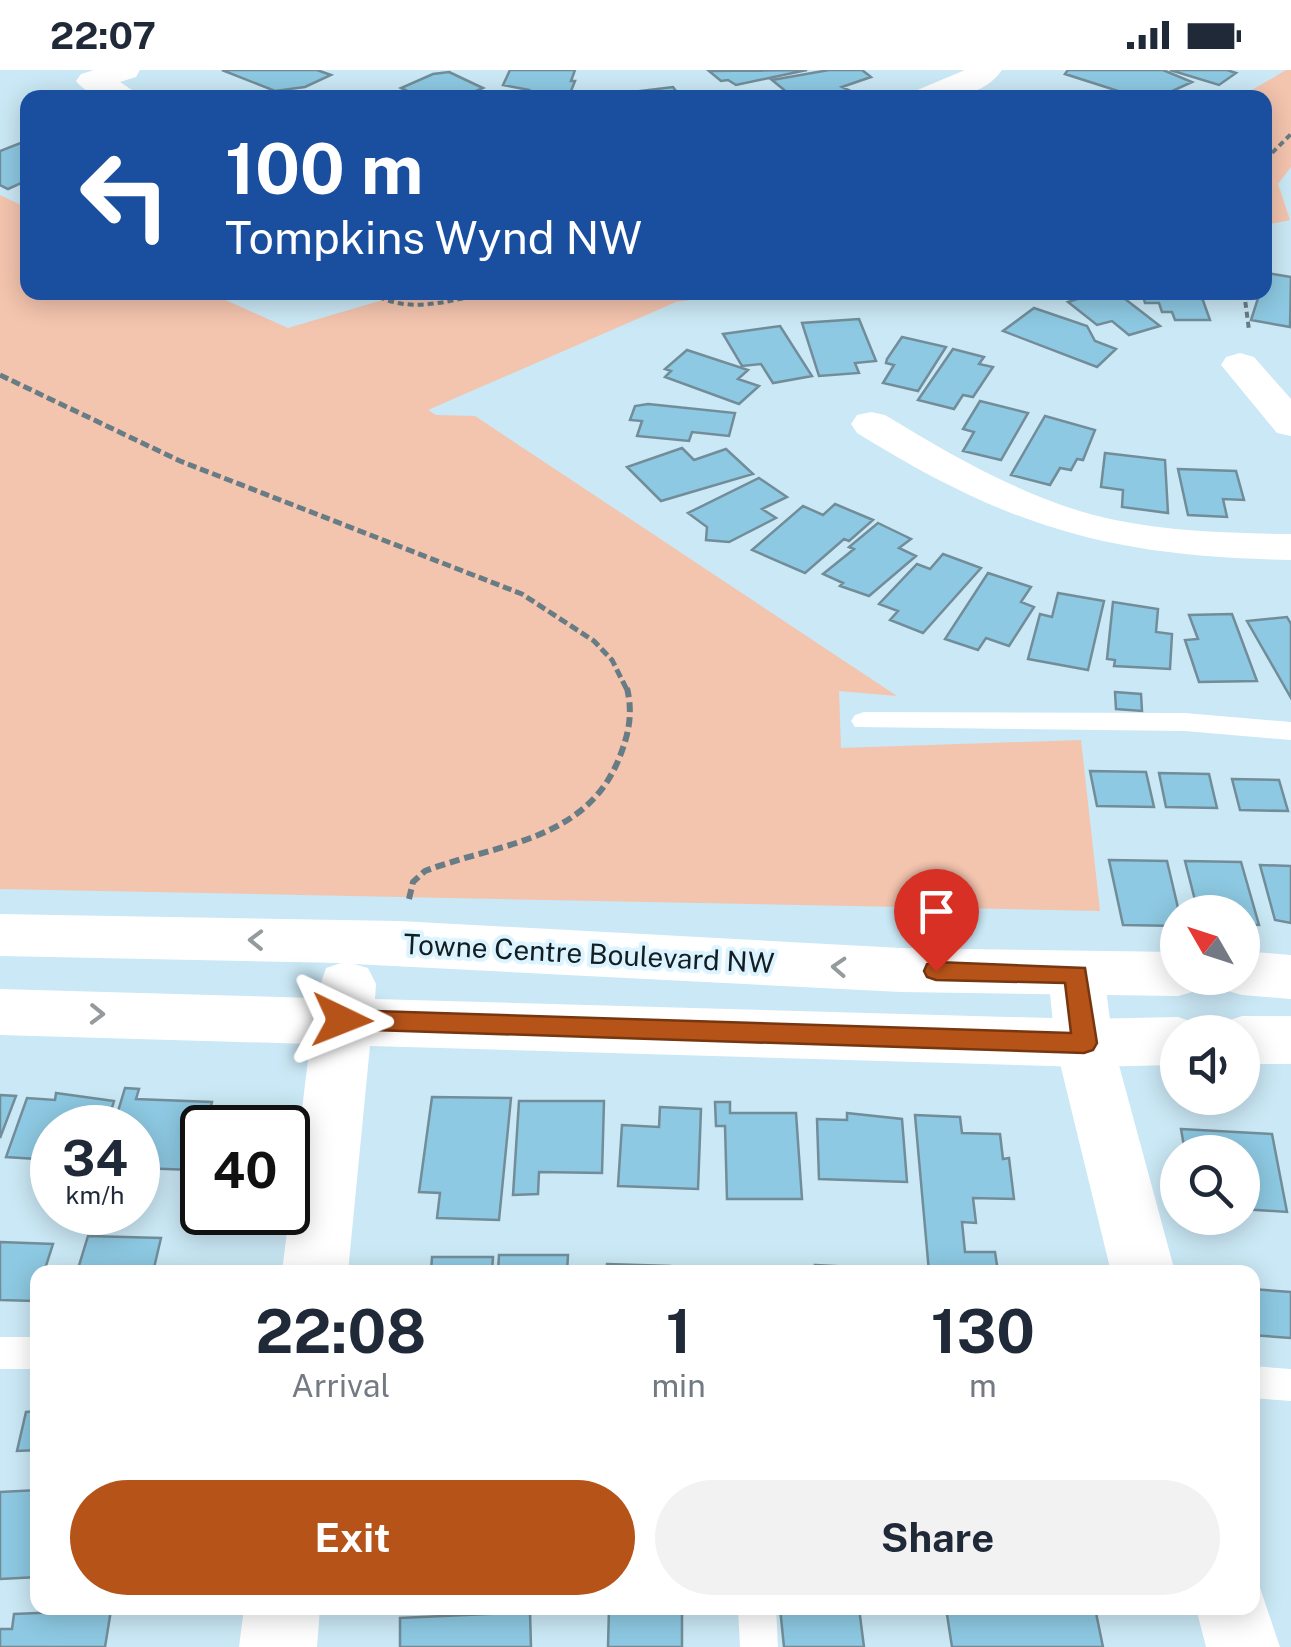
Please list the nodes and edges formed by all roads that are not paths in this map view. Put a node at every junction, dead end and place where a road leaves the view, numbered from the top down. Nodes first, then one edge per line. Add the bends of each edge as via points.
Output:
1 (125, 70) edge
2 (986, 70) edge
3 (112, 90) edge
4 (948, 90) edge
5 (1240, 365) dead end
6 (871, 424) dead end
7 (1291, 424) edge
8 (1291, 547) edge
9 (864, 721) dead end
10 (1291, 731) edge
11 (0, 935) edge
12 (353, 942) junction
13 (1076, 974) junction
14 (1160, 974) edge
15 (1260, 974) edge
16 (1291, 977) edge
17 (0, 1012) edge
18 (342, 1020) junction
19 (1260, 1040) edge
20 (1291, 1040) edge
21 (1160, 1041) edge
22 (1084, 1043) junction
23 (317, 1265) edge
24 (1141, 1265) edge
25 (0, 1353) edge
26 (30, 1354) edge
27 (1260, 1383) edge
28 (1291, 1385) edge
29 (281, 1615) edge
30 (757, 1615) edge
31 (1234, 1615) edge
32 (278, 1647) edge
33 (759, 1647) edge
34 (1243, 1647) edge

1 - 3 street via 92,81
2 - 4 street
5 - 7 street
6 - 8 street via 934,464 1115,533
9 - 10 lane via 1185,722
12 -> 11 street, Towne Centre Boulevard NW
13 -> 12 street, Towne Centre Boulevard NW
12 - 18 street
13 - 14 street, Towne Centre Boulevard NW
13 - 22 street
15 - 16 street
17 -> 18 street
18 - 22 street
18 - 23 street
19 - 20 street
21 - 22 street
22 - 24 street
25 - 26 lane
27 - 28 lane
29 - 32 street
30 - 33 lane
31 - 34 street

